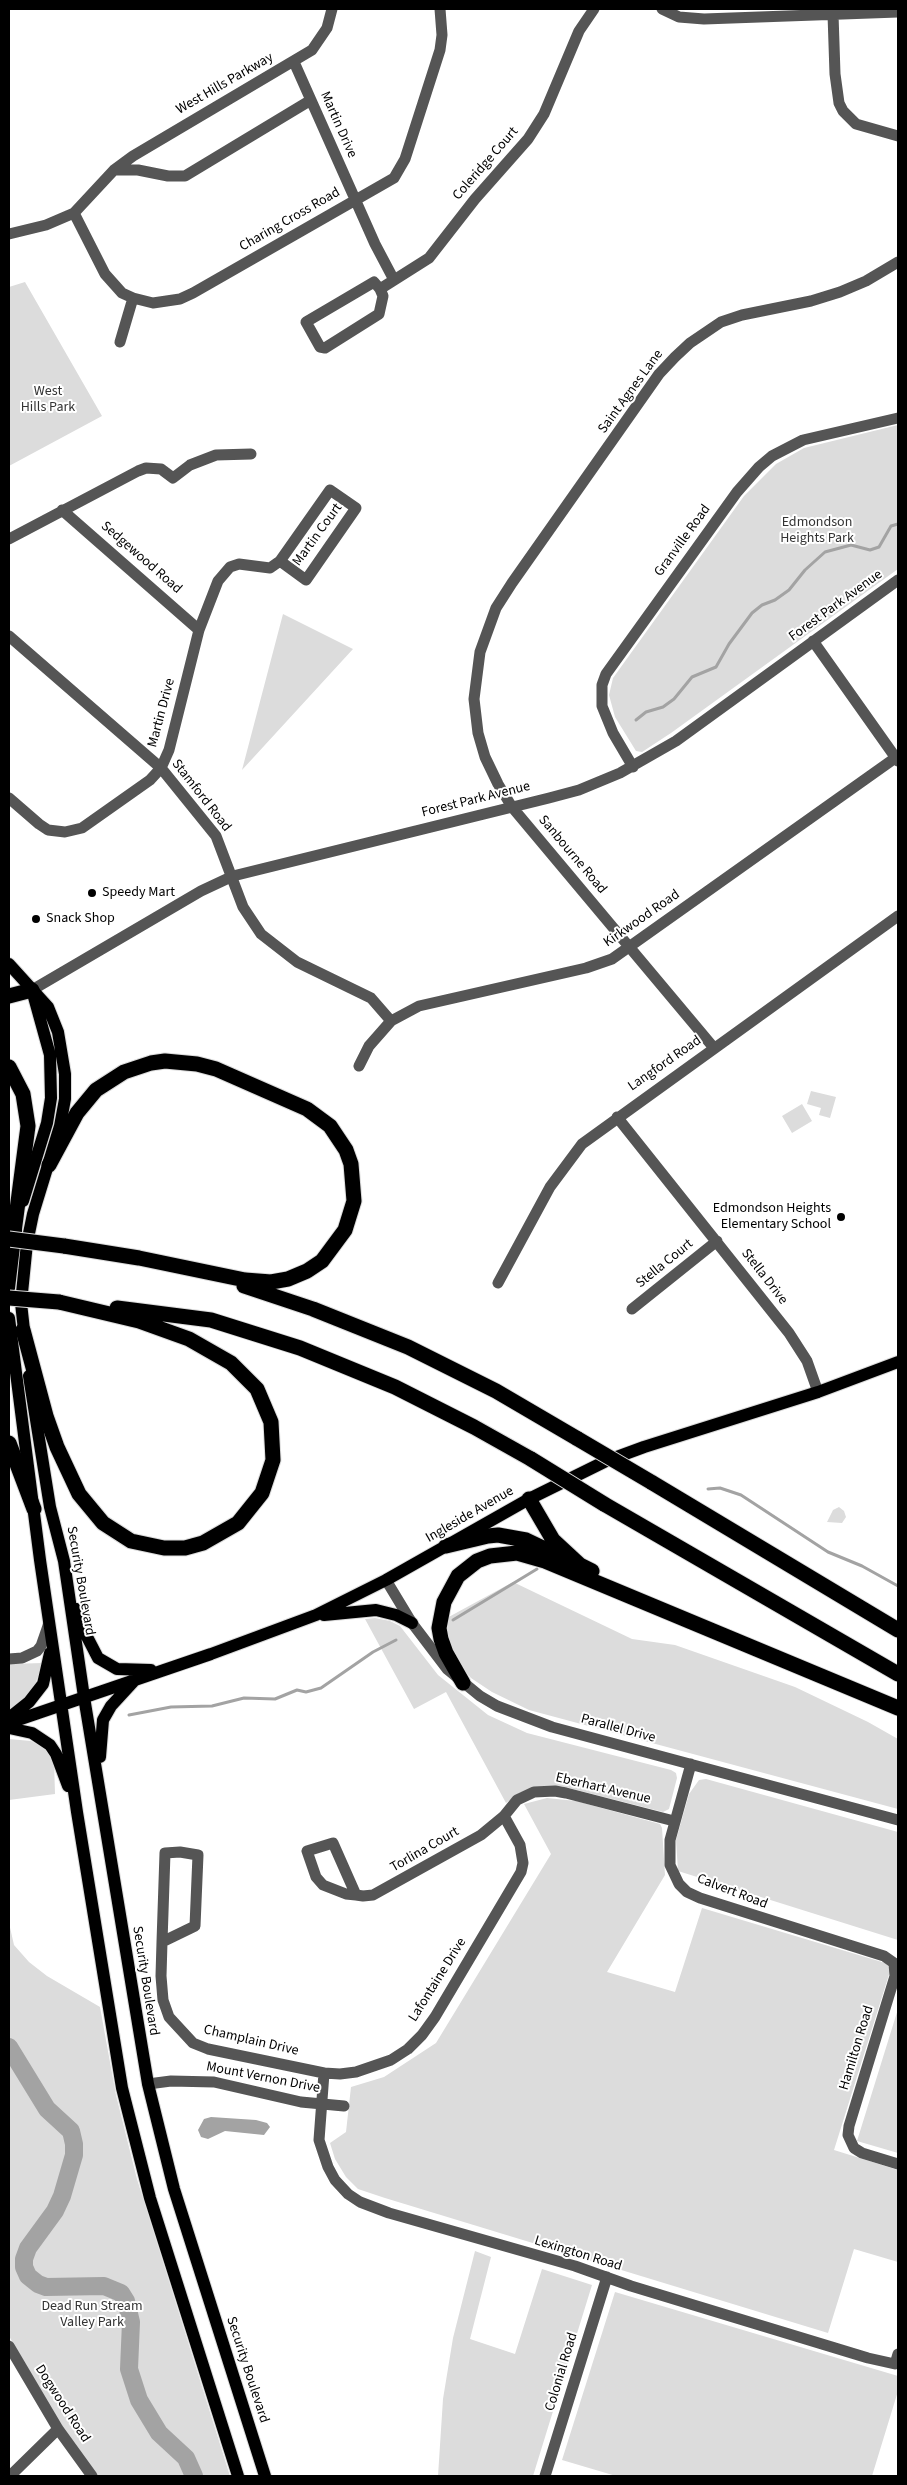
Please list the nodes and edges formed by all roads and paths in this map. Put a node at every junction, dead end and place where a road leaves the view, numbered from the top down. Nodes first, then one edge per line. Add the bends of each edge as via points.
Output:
1 (332, 9) edge
2 (440, 9) edge
3 (594, 9) edge
4 (662, 9) edge
5 (898, 12) edge
6 (833, 14) junction
7 (294, 62) junction
8 (311, 100) junction
9 (898, 136) edge
10 (114, 170) junction
11 (355, 199) junction
12 (74, 213) junction
13 (9, 234) edge
14 (898, 262) edge
15 (888, 269) junction
16 (898, 276) edge
17 (394, 280) junction
18 (380, 289) junction
19 (133, 298) junction
20 (120, 342) dead end
21 (898, 418) edge
22 (251, 454) dead end
23 (62, 510) junction
24 (9, 539) edge
25 (280, 561) junction
26 (898, 580) edge
27 (218, 581) joint
28 (199, 630) junction
29 (9, 636) edge
30 (812, 641) junction
31 (480, 652) joint
32 (897, 758) edge
33 (633, 767) junction
34 (161, 768) junction
35 (9, 798) edge
36 (512, 807) junction
37 (233, 876) junction
38 (898, 916) edge
39 (629, 948) junction
40 (9, 964) edge
41 (32, 990) junction
42 (9, 996) edge
43 (392, 1021) junction
44 (714, 1048) junction
45 (358, 1066) dead end
46 (9, 1067) edge
47 (618, 1117) junction
48 (49, 1164) junction
49 (11, 1240) edge
50 (717, 1241) junction
51 (198, 1271) junction
52 (498, 1282) dead end
53 (9, 1288) edge
54 (9, 1298) edge
55 (59, 1302) junction
56 (632, 1309) dead end
57 (9, 1318) edge
58 (23, 1330) junction
59 (898, 1362) edge
60 (818, 1392) junction
61 (9, 1443) edge
62 (529, 1498) junction
63 (34, 1509) junction
64 (446, 1546) junction
65 (64, 1561) junction
66 (580, 1565) junction
67 (386, 1580) junction
68 (316, 1616) junction
69 (49, 1620) junction
70 (412, 1624) junction
71 (898, 1630) edge
72 (52, 1640) junction
73 (750, 1644) junction
74 (9, 1659) edge
75 (166, 1669) junction
76 (898, 1674) edge
77 (134, 1680) junction
78 (463, 1683) junction
79 (84, 1697) junction
80 (62, 1705) junction
81 (898, 1708) edge
82 (9, 1718) edge
83 (9, 1723) edge
84 (9, 1728) edge
85 (691, 1764) junction
86 (100, 1787) junction
87 (77, 1812) junction
88 (504, 1816) junction
89 (898, 1820) edge
90 (674, 1821) junction
91 (356, 1896) junction
92 (162, 1942) junction
93 (894, 1963) joint
94 (324, 2073) junction
95 (148, 2084) junction
96 (320, 2105) junction
97 (344, 2106) dead end
98 (898, 2164) edge
99 (607, 2277) junction
100 (9, 2346) edge
101 (897, 2359) edge
102 (58, 2429) junction
103 (10, 2476) edge
104 (92, 2476) edge
105 (238, 2476) edge
106 (266, 2476) edge
107 (545, 2476) edge

1 - 7 street, West Hills Parkway via 320,40
2 - 11 street, Charing Cross Road via 440,50 405,159 394,178
3 - 17 street, Coleridge Court via 578,31 536,128 429,258
4 - 6 street via 689,19
5 - 6 street
6 - 9 street via 835,74 842,111 856,124
7 - 8 street, Martin Drive
7 - 10 street, West Hills Parkway via 158,140
8 - 10 street via 185,176
8 - 11 street, Martin Drive
10 - 12 street, West Hills Parkway
11 - 17 street, Martin Drive
11 - 19 street, Charing Cross Road via 180,300 153,303
12 - 13 street, West Hills Parkway via 46,225
12 - 19 street, Charing Cross Road via 109,280 122,293
14 - 15 street, Saint Agnes Lane
15 - 16 street
15 - 31 street, Saint Agnes Lane via 840,292 742,314 721,322 680,352 659,374 512,583 496,608
17 - 18 street, Coleridge Court
18 - 18 street, Coleridge Court via 374,282 306,322 320,346 325,348 379,314 383,296
19 - 20 street
21 - 33 street, Granville Road via 803,440 772,456 736,492 606,674 602,685 602,706
22 - 23 street via 216,455 190,465 173,478 161,469 138,470
23 - 24 street
23 - 28 street, Sedgewood Road
25 - 25 street, Martin Court via 330,490 356,508 306,580
25 - 27 street, Martin Court via 270,568 239,564 230,567
26 - 30 street, Forest Park Avenue
27 - 28 street, Martin Drive
28 - 34 street, Martin Drive via 169,750
29 - 34 street, Stamford Road
30 - 32 street
30 - 33 street, Forest Park Avenue via 676,740
31 - 36 street, Sanbourne Road via 474,699 478,733 491,771
32 - 39 street, Kirkwood Road
33 - 36 street, Forest Park Avenue via 579,790
34 - 35 street, Martin Drive via 150,780 74,831 48,830
34 - 37 street, Stamford Road via 216,836
36 - 37 street, Forest Park Avenue
36 - 39 street, Sanbourne Road
37 - 41 street, Forest Park Avenue via 201,890
37 - 43 street, Stamford Road via 250,921 272,945 298,962 371,998
38 - 44 street, Langford Road
39 - 43 street, Kirkwood Road via 600,964 434,1001
39 - 44 street, Sanbourne Road
40 - 41 main road, Security Boulevard
41 - 42 highway
41 - 48 main road, Security Boulevard via 48,1007 58,1032 65,1074 60,1126
41 - 49 main road via 50,1055 51,1098 47,1122
43 - 45 street, Kirkwood Road
44 - 47 street, Langford Road
46 - 49 highway via 23,1094 28,1126
47 - 50 street, Stella Drive
47 - 52 street, Langford Road via 582,1144 560,1170
48 - 51 highway via 77,1113 96,1090 124,1072 151,1063 180,1062 216,1069 287,1099 320,1117 343,1144 353,1177 354,1201 350,1215 345,1230 331,1251 307,1271 271,1282
48 - 58 main road, Security Boulevard via 26,1243 21,1295
49 - 51 highway, bridge via 138,1258
49 - 53 main road
50 - 56 street, Stella Court
50 - 60 street, Stella Drive via 802,1351
51 - 71 highway, bridge via 313,1309 408,1347 496,1391
54 - 55 highway, bridge
55 - 58 highway via 139,1321 189,1339 231,1363 257,1389 270,1422 273,1460 262,1493 238,1523 203,1543 185,1548 164,1548 132,1541 103,1523 80,1494 58,1447 46,1416
55 - 76 highway, bridge via 192,1317 257,1334 395,1387 474,1427
57 - 63 main road
58 - 65 main road, Security Boulevard via 50,1507
59 - 60 main road, Ingleside Avenue
60 - 62 main road, Ingleside Avenue via 644,1447 606,1461
61 - 63 highway
62 - 64 main road, Ingleside Avenue
62 - 66 highway via 553,1540
63 - 69 main road
64 - 66 highway via 488,1536 511,1537 526,1540
64 - 67 main road, Ingleside Avenue
65 - 75 main road via 83,1629 98,1658 117,1669 128,1671
65 - 79 main road, Security Boulevard
66 - 73 highway
67 - 68 main road, Ingleside Avenue
67 - 70 street, Parallel Drive
68 - 70 main road via 376,1610 396,1615
68 - 75 main road, Ingleside Avenue
69 - 72 main road
69 - 74 street via 38,1650
70 - 78 street, Parallel Drive via 441,1662
72 - 80 main road
72 - 82 main road via 43,1684 29,1702
73 - 78 highway via 531,1555 504,1554 476,1561 467,1568 450,1588 444,1602 439,1628 441,1639
73 - 81 highway
75 - 77 main road, Ingleside Avenue
77 - 79 main road, Ingleside Avenue
77 - 86 main road via 111,1706 102,1724
78 - 85 street, Parallel Drive via 480,1696 519,1716
79 - 80 main road, Ingleside Avenue
79 - 86 main road, Security Boulevard
80 - 83 main road, Ingleside Avenue
80 - 87 main road
84 - 87 main road via 32,1733 50,1745
85 - 89 street, Parallel Drive
85 - 90 street, Calvert Road
86 - 95 main road, Security Boulevard
87 - 105 main road via 111,2031 135,2144
88 - 90 street, Eberhart Avenue via 510,1806 525,1795 555,1791
88 - 91 street, Torlina Court via 481,1835 380,1893
88 - 94 street, Lafontaine Drive via 520,1845 523,1863 520,1872 435,2017 413,2044 391,2060 356,2072
90 - 93 street, Calvert Road via 670,1865 687,1892 763,1920 884,1956
91 - 91 street, Torlina Court via 323,1885 316,1877 307,1851 334,1842
92 - 92 street, Champlain Drive via 165,1853 198,1855 195,1926
92 - 94 street, Champlain Drive via 163,2000 169,2017 193,2043 228,2054
93 - 98 street, Hamilton Road via 895,1976 849,2126 849,2141 862,2153
94 - 96 street
95 - 96 street, Mount Vernon Drive via 214,2082
95 - 106 main road, Security Boulevard via 174,2189
96 - 97 street, Mount Vernon Drive
96 - 99 street, Lexington Road via 318,2140 328,2167 335,2180 360,2202
99 - 101 street, Lexington Road via 868,2358
99 - 107 street, Colonial Road
100 - 102 street, Dogwood Road
102 - 103 street
102 - 104 street, Dogwood Road

